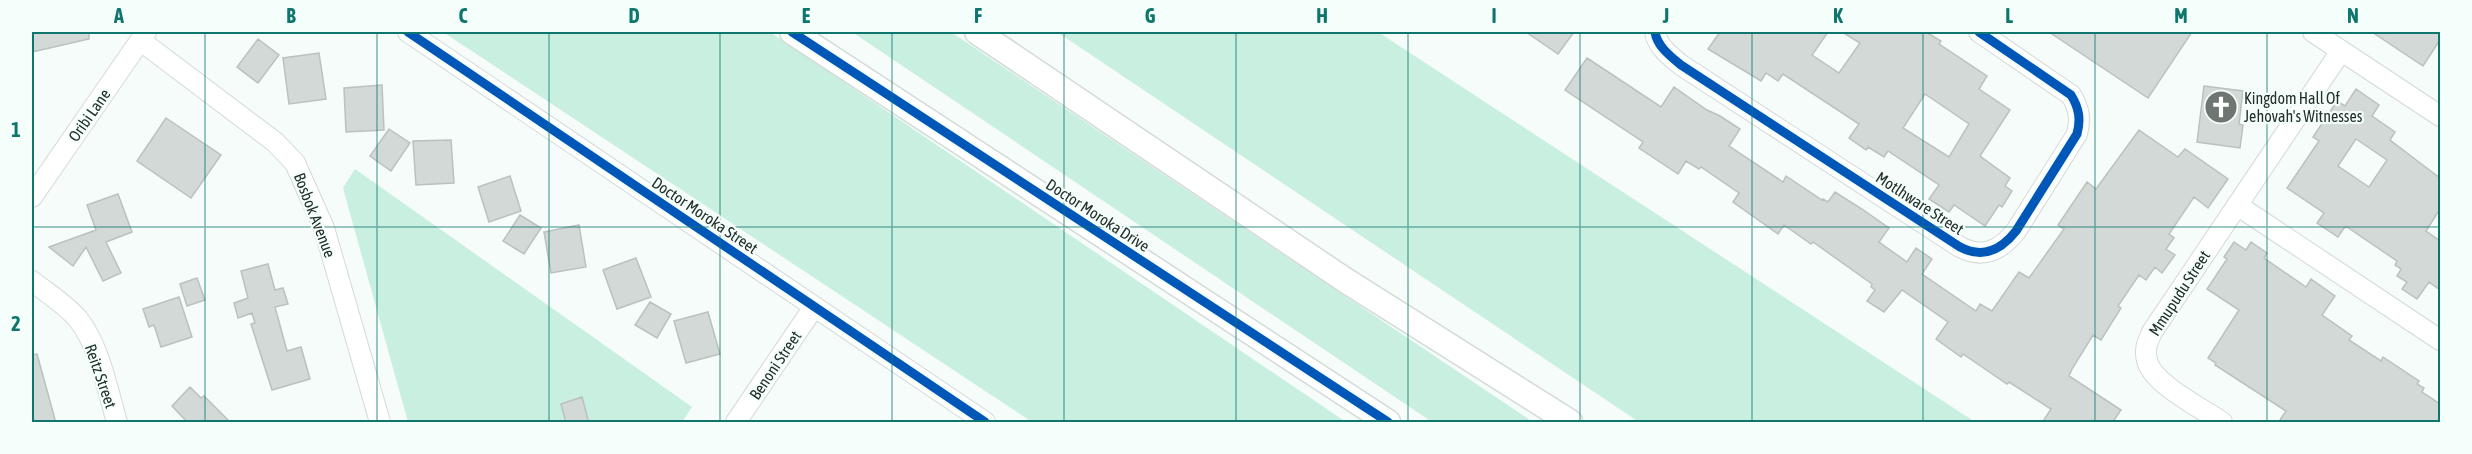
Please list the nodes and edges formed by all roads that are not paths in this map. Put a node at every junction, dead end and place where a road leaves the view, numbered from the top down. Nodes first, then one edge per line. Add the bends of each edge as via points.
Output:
1 (408, 32) edge
2 (792, 32) edge
3 (977, 32) edge
4 (1655, 32) edge
5 (1979, 32) edge
6 (2313, 32) edge
7 (144, 36) edge
8 (2341, 51) junction
9 (2440, 116) edge
10 (32, 197) edge
11 (2237, 205) junction
12 (32, 281) edge
13 (814, 308) junction
14 (2440, 340) edge
15 (117, 423) edge
16 (380, 423) edge
17 (736, 423) edge
18 (985, 423) edge
19 (1388, 423) edge
20 (1570, 423) edge
21 (2222, 423) edge

1 - 13 street, Doctor Moroka Street
2 - 19 street, Doctor Moroka Drive
3 - 20 street via 1345,280
4 - 5 street, Motlhware Street via 1665,51 1681,65 1960,247 1983,253 2005,245 2016,231 2077,134 2080,122 2071,95
6 - 8 street
7 - 10 street, Oribi Lane
7 - 16 street, Bosbok Avenue via 275,142 295,164 324,228
8 - 9 street
8 - 11 street, Mmupudu Street
11 - 14 street
11 - 21 street, Mmupudu Street via 2146,346 2147,361 2154,374
12 - 15 street, Reitz Street via 79,321 95,351
13 - 17 street, Benoni Street
13 - 18 street, Doctor Moroka Street

